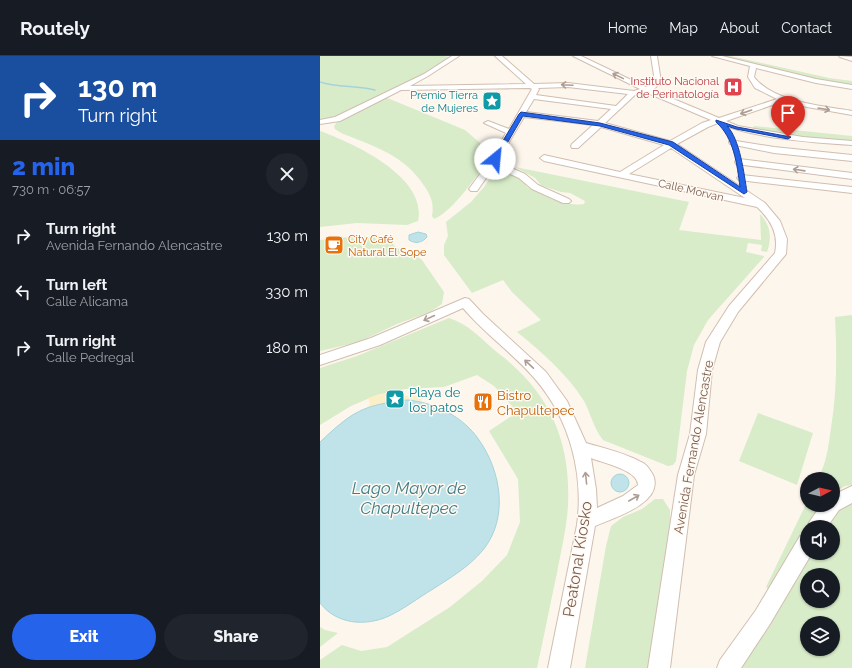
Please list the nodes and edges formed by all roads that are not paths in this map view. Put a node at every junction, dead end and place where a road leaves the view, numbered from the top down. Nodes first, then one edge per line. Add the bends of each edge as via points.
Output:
1 (453, 56) edge
2 (456, 56) edge
3 (498, 56) edge
4 (576, 56) edge
5 (654, 56) edge
6 (716, 56) edge
7 (732, 56) edge
8 (842, 56) edge
9 (596, 58) dead end
10 (852, 58) edge
11 (586, 61) junction
12 (753, 66) junction
13 (852, 82) edge
14 (532, 85) junction
15 (852, 87) edge
16 (399, 88) junction
17 (645, 89) junction
18 (634, 93) junction
19 (532, 97) junction
20 (783, 99) junction
21 (617, 108) junction
22 (852, 113) edge
23 (521, 114) junction
24 (718, 121) junction
25 (320, 122) edge
26 (488, 123) dead end
27 (600, 124) junction
28 (510, 132) junction
29 (852, 136) edge
30 (838, 139) junction
31 (852, 143) edge
32 (671, 144) junction
33 (575, 146) dead end
34 (736, 152) junction
35 (544, 158) dead end
36 (849, 158) edge
37 (490, 165) junction
38 (852, 172) edge
39 (822, 173) junction
40 (622, 174) junction
41 (852, 176) edge
42 (743, 185) junction
43 (824, 186) junction
44 (474, 189) dead end
45 (852, 190) edge
46 (566, 201) dead end
47 (761, 205) junction
48 (320, 360) edge
49 (579, 447) junction
50 (852, 494) edge
51 (840, 501) edge
52 (828, 512) edge
53 (821, 520) edge
54 (587, 521) junction
55 (800, 555) edge
56 (559, 668) edge
57 (659, 668) edge
58 (728, 668) edge

1 - 2 street
2 - 16 street via 437,70
3 - 14 street
4 - 11 street
5 - 17 street via 658,82 653,87
6 - 12 street
7 - 13 street via 810,75
8 - 10 street
9 - 11 street
17 -> 11 street
12 - 15 street
12 - 20 street via 750,72 753,82
14 - 16 street
18 -> 14 street via 568,85
14 - 19 street via 536,89
16 - 25 street via 337,119
17 - 18 street
17 - 24 street
18 - 21 street
19 - 21 street
19 - 23 street
20 -> 22 street
20 -> 24 street
21 - 27 street
23 - 27 street, Avenida Fernando Alencastre
23 - 28 street
24 - 30 street via 759,133
24 - 32 street via 705,125
24 - 34 street via 727,129
26 - 28 street
27 - 32 street, Avenida Fernando Alencastre
27 - 33 street
28 - 37 street
29 - 30 street
30 - 31 street
30 - 36 street
32 - 40 street
32 - 42 street, Avenida Fernando Alencastre
34 - 36 street via 774,150
39 -> 34 street
34 - 42 street
35 - 40 street, Calle Morvan
36 - 38 street
37 - 44 street
37 - 46 street via 522,176 534,187
39 - 41 street
39 - 43 street
40 - 47 street, Calle Morvan
42 - 43 street
42 - 47 street, Avenida Fernando Alencastre
43 - 45 street
47 - 57 street, Avenida Fernando Alencastre via 781,232 782,247 780,254 733,309 713,342 705,370 698,434 686,475
49 -> 48 street, Peatonal Kiosko via 566,411 542,376 465,302 376,342
54 -> 49 street, Peatonal Kiosko via 586,474
54 -> 49 street via 634,499 646,488 646,480 636,467
50 - 51 street
52 - 53 street
54 - 56 street, Peatonal Kiosko
55 - 58 street via 763,617

